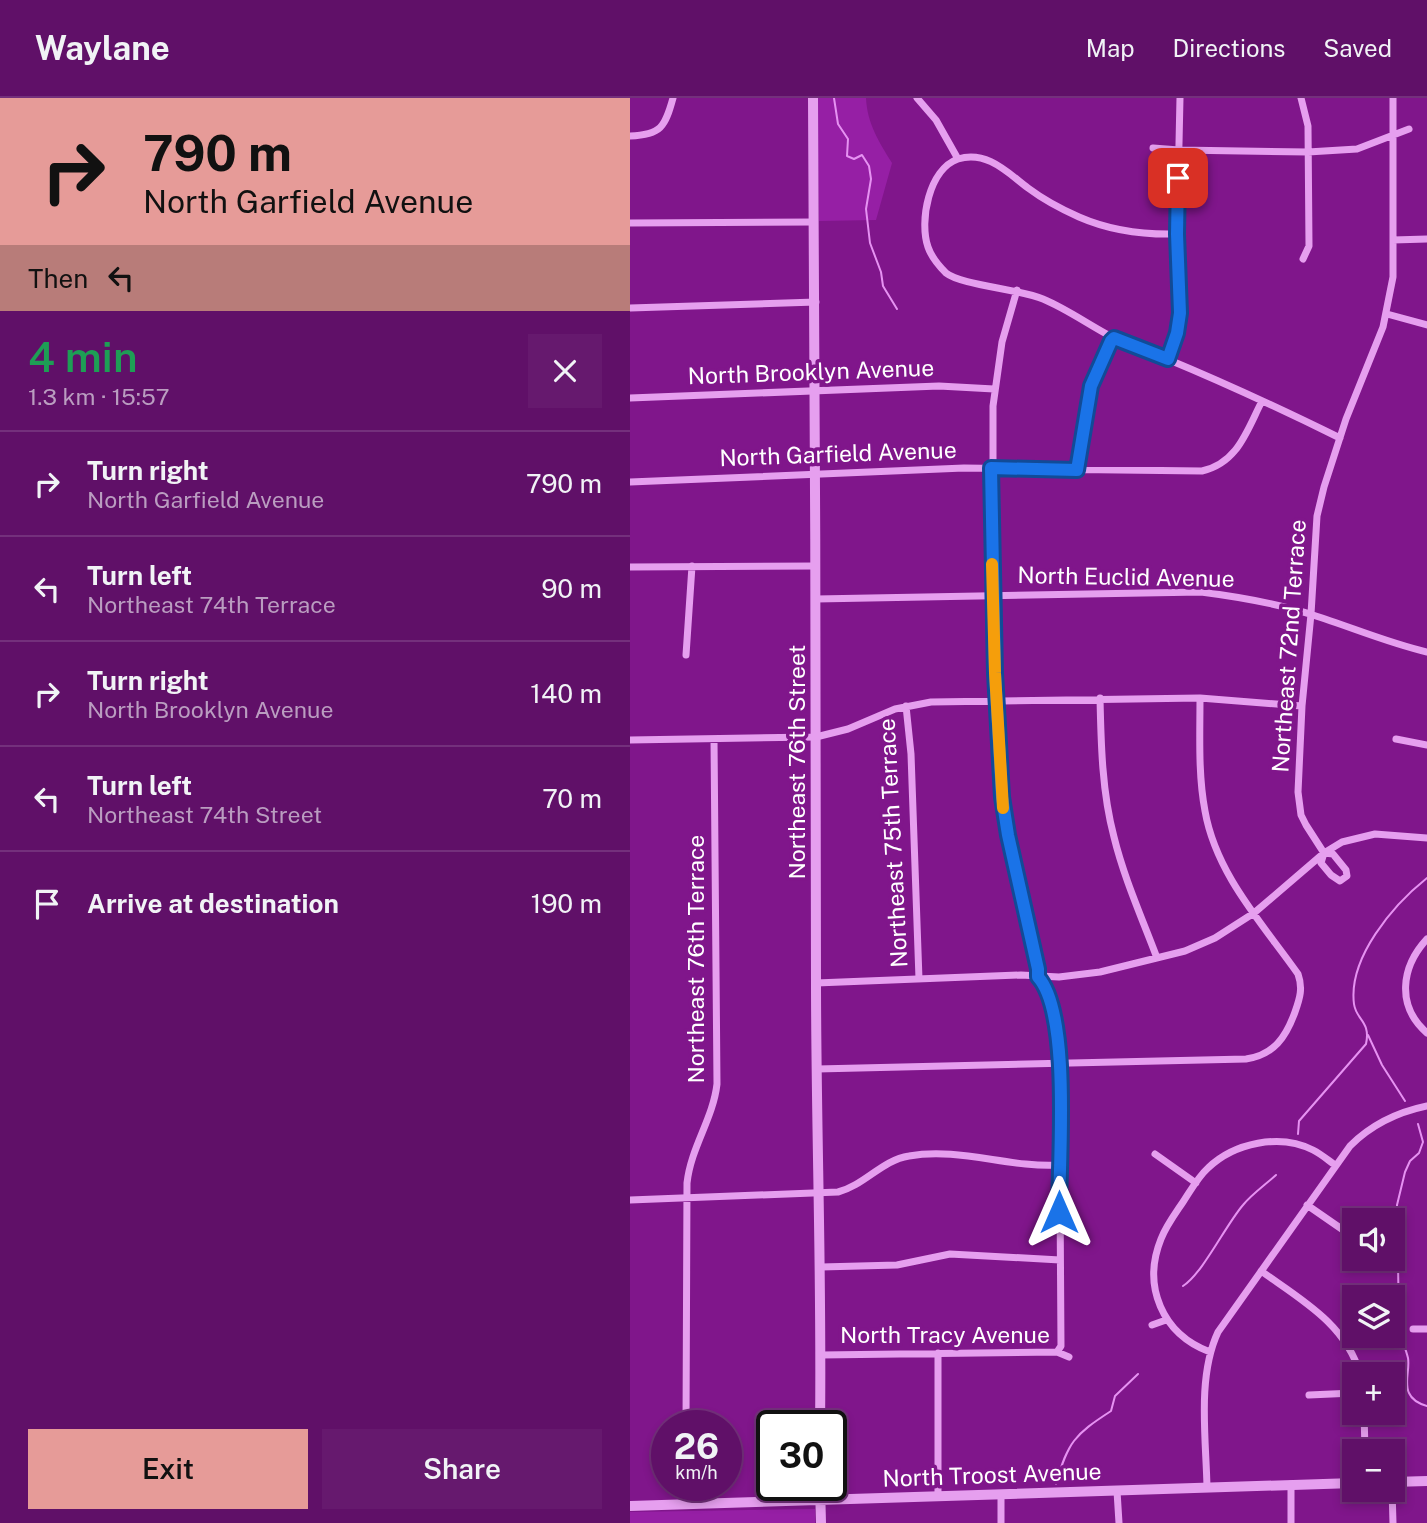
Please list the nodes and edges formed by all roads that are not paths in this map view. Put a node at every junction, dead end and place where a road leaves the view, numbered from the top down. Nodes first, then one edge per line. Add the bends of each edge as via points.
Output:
1 (673, 98) edge
2 (813, 98) edge
3 (917, 98) edge
4 (1180, 98) edge
5 (1301, 98) edge
6 (1392, 98) edge
7 (1409, 129) dead end
8 (1393, 135) junction
9 (630, 136) edge
10 (1153, 148) dead end
11 (1179, 150) junction
12 (1308, 152) junction
13 (958, 159) junction
14 (814, 222) junction
15 (630, 223) edge
16 (1177, 234) junction
17 (1427, 239) edge
18 (1393, 240) junction
19 (1303, 259) dead end
20 (1017, 290) junction
21 (816, 302) junction
22 (630, 308) edge
23 (1387, 314) junction
24 (1427, 325) edge
25 (1114, 338) junction
26 (1168, 359) junction
27 (994, 389) junction
28 (816, 392) junction
29 (630, 398) edge
30 (1262, 401) junction
31 (1340, 438) junction
32 (991, 468) junction
33 (1077, 470) junction
34 (817, 475) junction
35 (630, 482) edge
36 (692, 566) junction
37 (816, 566) junction
38 (630, 567) edge
39 (993, 595) junction
40 (816, 599) junction
41 (1311, 614) junction
42 (1427, 652) edge
43 (686, 655) dead end
44 (1100, 698) junction
45 (1200, 698) junction
46 (997, 700) junction
47 (906, 706) junction
48 (1302, 706) junction
49 (816, 737) junction
50 (714, 739) junction
51 (1396, 739) dead end
52 (630, 740) edge
53 (1427, 746) edge
54 (1427, 838) edge
55 (1324, 853) junction
56 (1254, 913) junction
57 (1427, 939) edge
58 (1157, 958) junction
59 (1038, 977) junction
60 (919, 979) junction
61 (816, 983) junction
62 (1427, 1033) edge
63 (1060, 1063) junction
64 (817, 1069) junction
65 (1427, 1107) edge
66 (1155, 1154) dead end
67 (1059, 1165) junction
68 (1335, 1166) junction
69 (1196, 1183) junction
70 (820, 1193) junction
71 (687, 1198) junction
72 (630, 1200) edge
73 (1307, 1205) junction
74 (1342, 1229) edge
75 (1060, 1260) junction
76 (821, 1266) junction
77 (1261, 1271) junction
78 (1166, 1320) junction
79 (1152, 1325) dead end
80 (1413, 1329) dead end
81 (1427, 1329) edge
82 (1057, 1352) junction
83 (1210, 1352) junction
84 (938, 1353) junction
85 (821, 1355) junction
86 (1069, 1357) dead end
87 (1355, 1362) edge
88 (1342, 1394) edge
89 (1309, 1395) dead end
90 (686, 1410) edge
91 (820, 1410) edge
92 (1427, 1481) edge
93 (1405, 1482) edge
94 (1342, 1483) edge
95 (1291, 1484) junction
96 (1207, 1487) junction
97 (1117, 1490) junction
98 (1001, 1494) junction
99 (938, 1496) junction
100 (847, 1500) edge
101 (820, 1501) joint
102 (1392, 1502) edge
103 (685, 1504) joint
104 (630, 1506) edge
105 (821, 1523) edge
106 (1001, 1523) edge
107 (1119, 1523) edge
108 (1291, 1523) edge
109 (1393, 1523) edge

1 - 9 street via 667,119 656,132
2 - 14 street, Northeast 76th Street
3 - 13 street
4 - 11 street
5 - 12 street via 1308,122
6 - 8 street, Northeast 72nd Terrace
7 - 8 street
8 - 12 street via 1357,149
8 - 18 street, Northeast 72nd Terrace
10 - 11 street
11 - 12 street
11 - 16 street
12 - 19 street via 1308,246
13 - 16 street via 976,158 1002,166 1052,205 1093,223 1131,233
13 - 20 street via 946,166 931,186 927,246 947,273 961,280
14 - 15 street
14 - 21 street, Northeast 76th Street
16 - 26 street via 1180,313
17 - 18 street
18 - 23 street, Northeast 72nd Terrace
20 - 25 street via 1044,299
20 - 27 street
21 - 22 street
21 - 28 street, Northeast 76th Street
23 - 24 street
23 - 31 street, Northeast 72nd Terrace
25 - 26 street
25 - 33 street via 1091,386
26 - 30 street
27 - 28 street, North Brooklyn Avenue via 939,386
27 - 32 street
28 - 29 street, North Brooklyn Avenue
28 - 34 street, Northeast 76th Street
30 - 31 street
30 - 33 street, North Garfield Avenue via 1235,453 1212,468
31 - 41 street, Northeast 72nd Terrace via 1317,516
32 - 33 street, North Garfield Avenue
32 - 34 street, North Garfield Avenue
32 - 39 street
34 - 35 street, North Garfield Avenue
34 - 37 street, Northeast 76th Street
36 - 37 street
36 - 38 street
36 - 43 street
37 - 40 street, Northeast 76th Street
39 - 40 street, North Euclid Avenue
39 - 41 street, North Euclid Avenue via 1201,592
39 - 46 street
40 - 49 street, Northeast 76th Street
41 - 42 street, North Euclid Avenue
41 - 48 street, Northeast 72nd Terrace
44 - 45 street
44 - 46 street
44 - 58 street via 1111,826
45 - 48 street
45 - 56 street via 1200,774 1209,828 1227,873
46 - 47 street
46 - 59 street via 1004,812
47 - 49 street
47 - 60 street, Northeast 75th Terrace
48 - 55 street, Northeast 72nd Terrace via 1299,803 1306,825
49 - 50 street
49 - 61 street, Northeast 76th Street
50 - 52 street
50 - 71 street, Northeast 76th Terrace via 718,1084 690,1163
51 - 53 street
54 - 55 street via 1362,835
55 - 56 street
56 - 58 street via 1207,942
56 - 63 street via 1301,982 1291,1025 1278,1044 1246,1059
57 - 62 street via 1410,961 1405,988 1411,1013
58 - 59 street via 1079,975
59 - 60 street
59 - 63 street via 1050,998
60 - 61 street
61 - 64 street, Northeast 76th Street
63 - 64 street
63 - 67 street
64 - 70 street, Northeast 76th Street
65 - 68 street via 1373,1127
66 - 69 street
67 - 70 street via 908,1156 848,1189
67 - 75 street
68 - 69 street via 1302,1146 1248,1145 1217,1160
68 - 73 street
69 - 78 street via 1158,1249 1156,1290
70 - 71 street
70 - 76 street, Northeast 76th Street
71 - 72 street
71 - 90 street, Northeast 76th Terrace
73 - 74 street
73 - 77 street
75 - 76 street via 950,1254 889,1266
75 - 82 street via 1061,1346
76 - 85 street, Northeast 76th Street
77 - 83 street via 1221,1327
77 - 87 street via 1331,1323
78 - 79 street
78 - 83 street via 1189,1342
80 - 81 street
82 - 84 street, North Tracy Avenue
82 - 86 street, North Tracy Avenue
83 - 96 street
84 - 85 street, North Tracy Avenue
84 - 99 street
85 - 91 street, Northeast 76th Street
88 - 89 street
92 - 93 street
94 - 95 street, North Troost Avenue
95 - 96 street, North Troost Avenue
95 - 108 street
96 - 97 street, North Troost Avenue
97 - 98 street, North Troost Avenue
97 - 107 street
98 - 99 street, North Troost Avenue
98 - 106 street
99 - 100 street, North Troost Avenue
101 - 103 street, North Troost Avenue
101 - 105 street
102 - 109 street
103 - 104 street, North Troost Avenue

